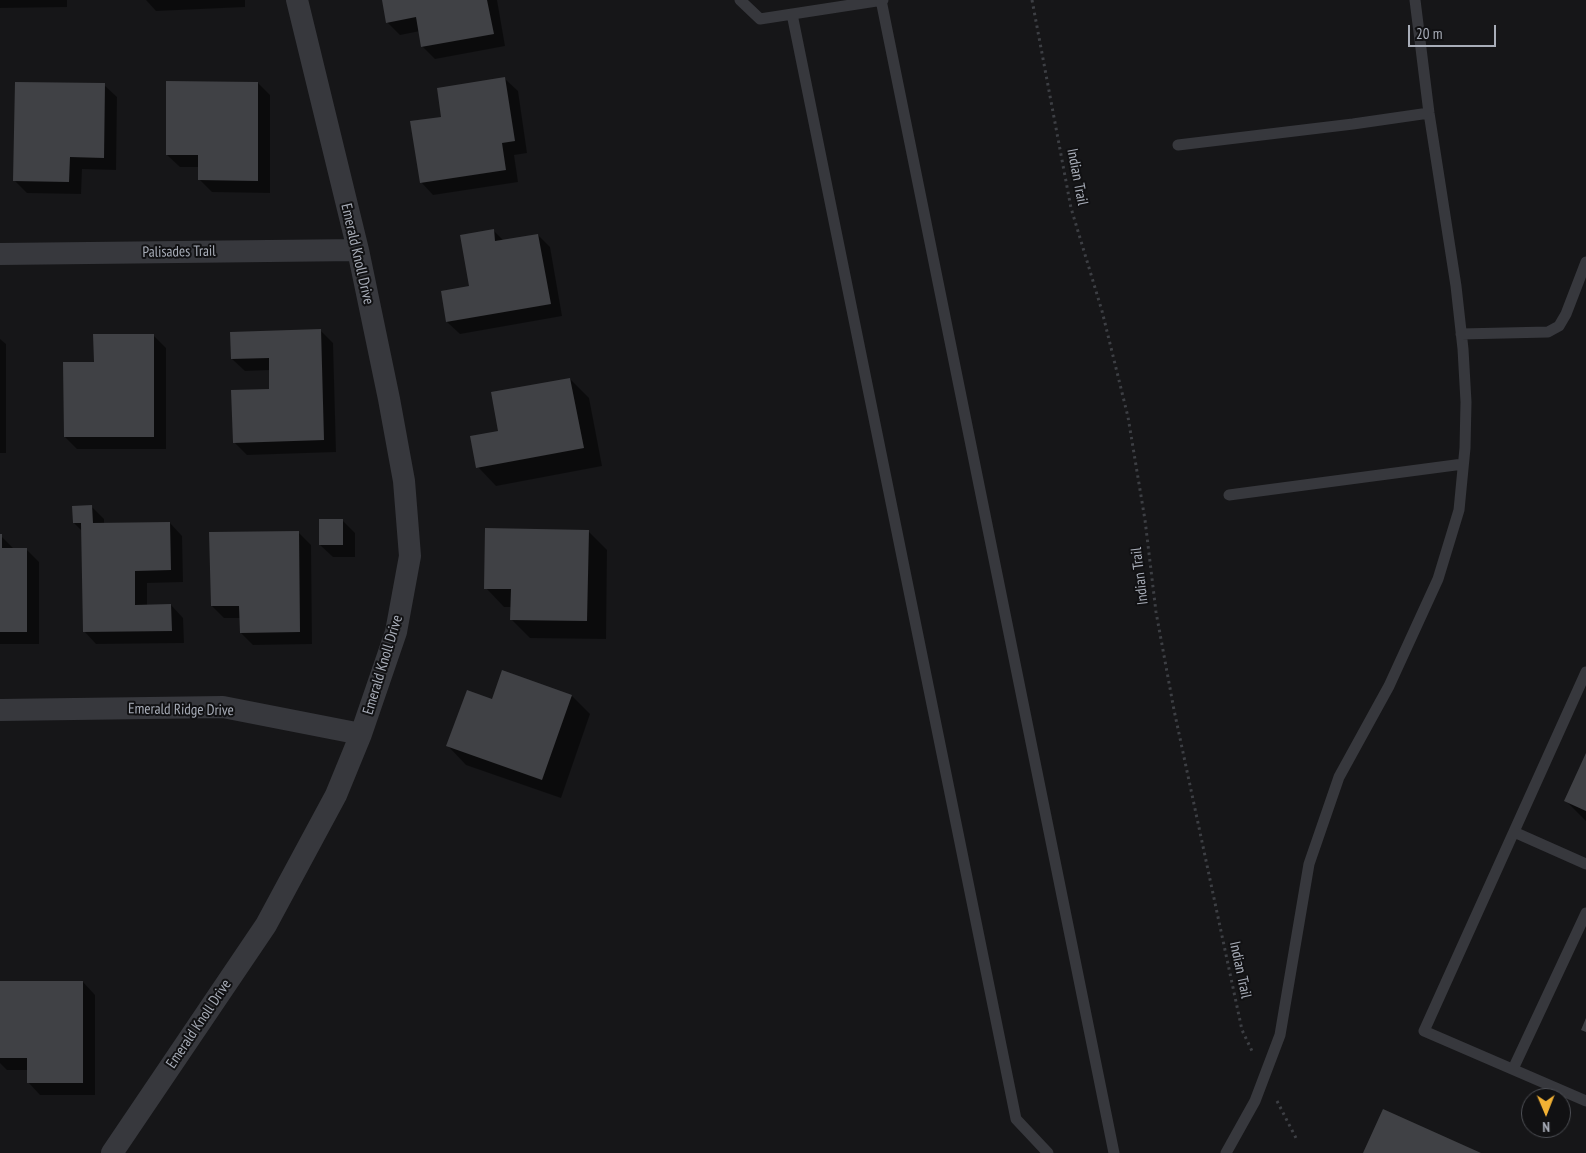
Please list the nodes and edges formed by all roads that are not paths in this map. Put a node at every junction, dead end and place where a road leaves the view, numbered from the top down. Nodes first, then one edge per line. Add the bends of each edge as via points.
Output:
1 (297, 0) edge
2 (740, 0) edge
3 (882, 0) edge
4 (1415, 0) edge
5 (792, 14) junction
6 (1429, 113) junction
7 (1178, 145) dead end
8 (358, 250) junction
9 (0, 254) edge
10 (1586, 262) edge
11 (1461, 334) junction
12 (1463, 464) junction
13 (1229, 495) dead end
14 (1586, 672) edge
15 (0, 710) edge
16 (361, 734) junction
17 (1514, 832) junction
18 (1586, 864) edge
19 (1586, 914) edge
20 (1513, 1069) junction
21 (1586, 1101) edge
22 (112, 1153) edge
23 (1048, 1153) edge
24 (1114, 1153) edge
25 (1226, 1153) edge

1 - 8 street, Emerald Knoll Drive
2 - 5 lane via 760,19
3 - 5 lane
3 - 24 lane
4 - 6 lane
5 - 23 lane via 1016,1119
6 - 7 lane
6 - 11 lane
8 - 9 street, Palisades Trail
8 - 16 street, Emerald Knoll Drive via 404,481 410,556 396,632
10 - 11 lane via 1559,326 1548,332
11 - 12 lane via 1466,402
12 - 13 lane
12 - 25 lane via 1459,510 1438,579 1389,686 1339,777 1309,864 1280,1035 1255,1102
14 - 17 lane
15 - 16 street, Emerald Ridge Drive via 223,707
16 - 22 street, Emerald Knoll Drive via 336,795 266,925
17 - 18 lane
17 - 20 lane via 1424,1031
19 - 20 lane
20 - 21 lane

